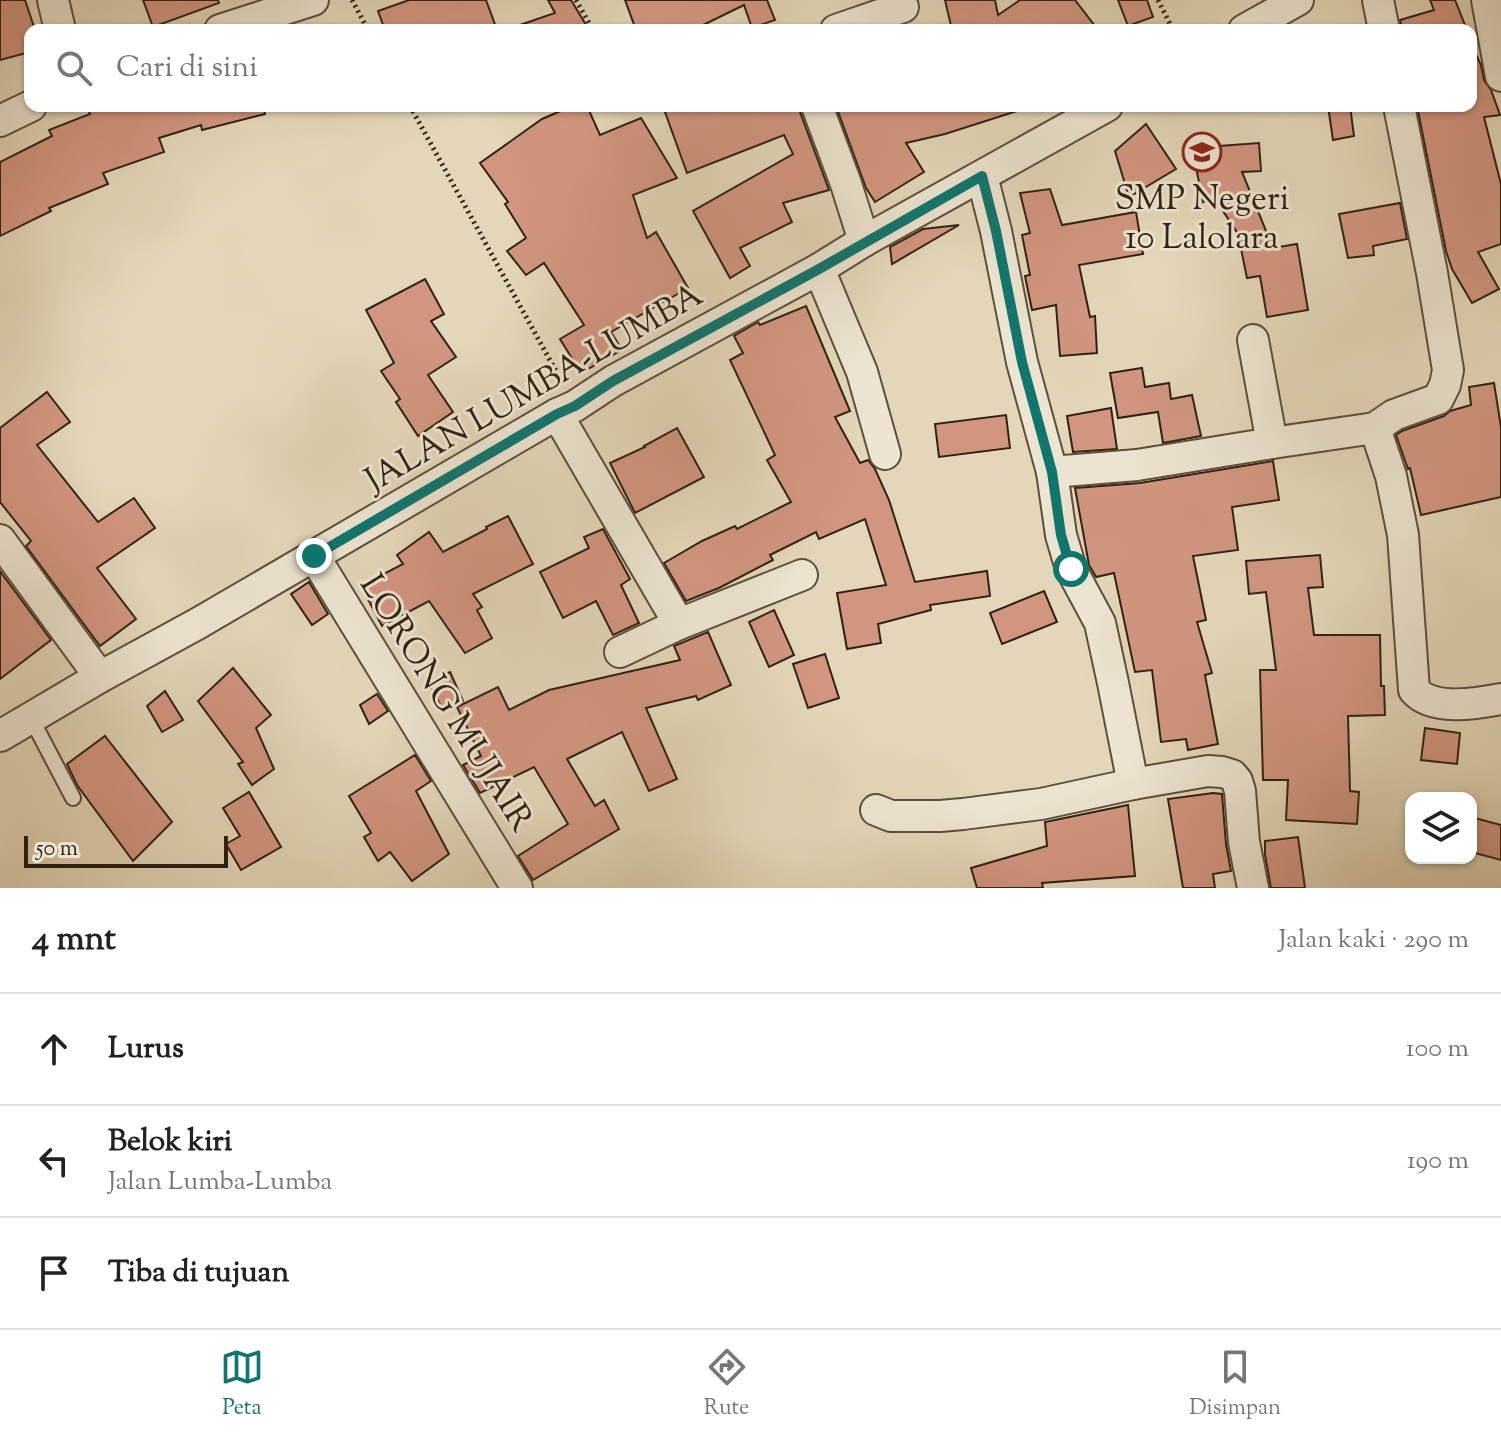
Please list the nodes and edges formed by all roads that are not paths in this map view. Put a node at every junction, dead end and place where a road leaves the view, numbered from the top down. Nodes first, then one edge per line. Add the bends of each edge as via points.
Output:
1 (53, 0) edge
2 (313, 0) edge
3 (1298, 0) edge
4 (1378, 0) edge
5 (1487, 0) edge
6 (903, 7) dead end
7 (59, 24) edge
8 (239, 24) edge
9 (853, 24) edge
10 (1255, 24) edge
11 (1383, 24) edge
12 (1501, 76) edge
13 (24, 109) edge
14 (819, 112) edge
15 (1096, 112) edge
16 (1400, 112) edge
17 (0, 121) edge
18 (982, 176) junction
19 (864, 241) junction
20 (819, 269) junction
21 (1253, 340) dead end
22 (566, 410) junction
23 (1375, 428) junction
24 (1272, 443) junction
25 (885, 454) dead end
26 (1052, 472) junction
27 (0, 540) edge
28 (314, 556) junction
29 (802, 575) dead end
30 (679, 624) junction
31 (620, 652) dead end
32 (100, 677) junction
33 (1501, 699) edge
34 (31, 718) junction
35 (0, 736) edge
36 (1133, 784) junction
37 (73, 798) dead end
38 (876, 810) dead end
39 (517, 888) edge
40 (1253, 888) edge

1 - 7 street
2 - 8 street
3 - 10 street
4 - 11 street
5 - 12 street
6 - 9 street
13 - 17 street
14 - 19 street
15 - 18 street, JALAN LUMBA-LUMBA
16 - 23 street via 1448,370 1438,399
18 - 19 street, JALAN LUMBA-LUMBA
18 - 26 street
19 - 20 street, JALAN LUMBA-LUMBA
20 - 22 street, JALAN LUMBA-LUMBA
20 - 25 street via 862,372
21 - 24 street
22 - 28 street, JALAN LUMBA-LUMBA
22 - 30 street
23 - 24 street
23 - 33 street via 1403,535 1414,690 1443,703
24 - 26 street via 1137,465
26 - 36 street via 1071,569 1100,623
27 - 32 street
28 - 32 street, JALAN LUMBA-LUMBA
28 - 39 street, LORONG MUJAIR
29 - 30 street
30 - 31 street
32 - 34 street, JALAN LUMBA-LUMBA
34 - 35 street, JALAN LUMBA-LUMBA
34 - 37 lane
36 - 38 street via 963,814 891,816
36 - 40 street via 1208,771 1232,775 1240,791

